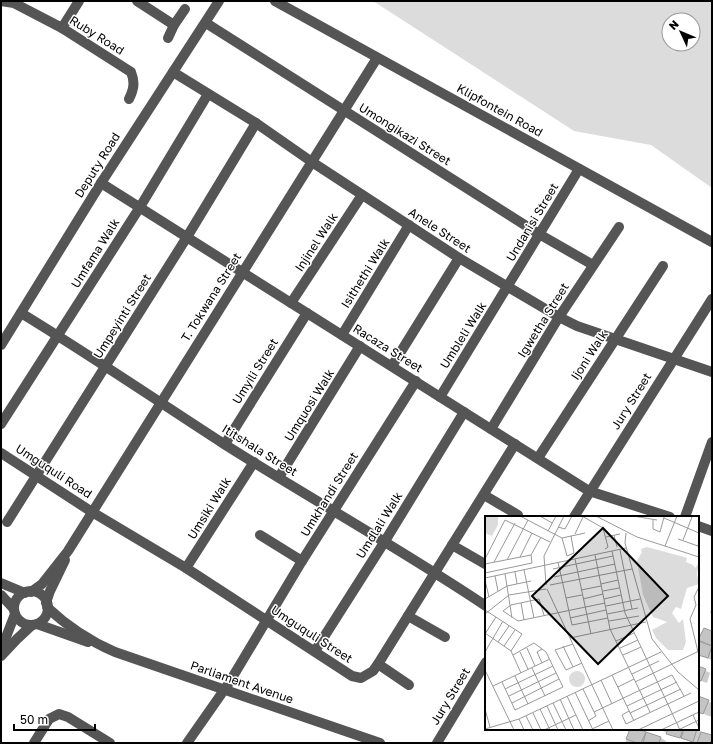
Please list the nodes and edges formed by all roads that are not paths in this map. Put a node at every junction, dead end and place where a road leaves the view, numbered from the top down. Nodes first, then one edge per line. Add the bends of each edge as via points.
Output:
1 (1, 1) edge
2 (79, 1) edge
3 (137, 1) edge
4 (219, 1) edge
5 (275, 1) edge
6 (185, 9) dead end
7 (206, 23) junction
8 (174, 25) junction
9 (62, 28) junction
10 (168, 38) dead end
11 (377, 58) junction
12 (173, 72) junction
13 (208, 94) junction
14 (129, 99) dead end
15 (344, 111) junction
16 (256, 123) junction
17 (312, 162) junction
18 (579, 169) junction
19 (101, 183) junction
20 (362, 195) junction
21 (140, 207) junction
22 (410, 225) junction
23 (619, 227) dead end
24 (539, 234) junction
25 (187, 237) junction
26 (712, 242) edge
27 (459, 258) junction
28 (593, 266) junction
29 (663, 266) dead end
30 (243, 272) junction
31 (508, 288) junction
32 (712, 299) edge
33 (291, 302) junction
34 (21, 313) junction
35 (307, 313) junction
36 (559, 317) junction
37 (58, 335) junction
38 (342, 335) junction
39 (616, 338) junction
40 (1, 345) edge
41 (360, 346) junction
42 (673, 359) junction
43 (106, 366) junction
44 (392, 366) junction
45 (712, 372) edge
46 (416, 381) junction
47 (440, 397) junction
48 (161, 402) junction
49 (464, 412) junction
50 (1, 424) edge
51 (491, 429) junction
52 (712, 442) edge
53 (225, 444) junction
54 (515, 444) junction
55 (1, 453) edge
56 (538, 458) junction
57 (254, 462) junction
58 (37, 476) junction
59 (279, 477) junction
60 (589, 491) junction
61 (484, 495) junction
62 (334, 511) junction
63 (92, 512) junction
64 (518, 515) dead end
65 (575, 516) edge
66 (667, 516) edge
67 (685, 516) edge
68 (8, 522) dead end
69 (699, 526) edge
70 (712, 531) edge
71 (260, 535) dead end
72 (385, 542) junction
73 (452, 545) junction
74 (68, 551) junction
75 (302, 561) junction
76 (485, 564) edge
77 (186, 568) junction
78 (435, 572) junction
79 (1, 583) edge
80 (28, 592) junction
81 (1, 595) edge
82 (47, 605) junction
83 (485, 605) edge
84 (14, 612) junction
85 (408, 616) junction
86 (266, 620) junction
87 (34, 625) junction
88 (445, 637) dead end
89 (95, 644) junction
90 (1, 650) edge
91 (315, 651) junction
92 (1, 656) edge
93 (378, 664) junction
94 (485, 664) edge
95 (410, 686) dead end
96 (223, 690) junction
97 (34, 743) edge
98 (110, 743) edge
99 (187, 743) edge
100 (380, 743) edge
101 (437, 743) edge

1 - 9 street, Ruby Road via 14,3
2 - 9 street
3 - 8 street
4 - 7 street, Deputy Road
5 - 11 street, Klipfontein Road
6 - 8 street
7 - 12 street, Deputy Road
7 - 15 street, Umongikazi Street
8 - 10 street
9 - 14 street, Ruby Road via 131,72 134,84
11 - 15 street, T. Tokwana Street
11 - 18 street, Klipfontein Road
12 - 13 street, Anele Street
12 - 19 street, Deputy Road
13 - 16 street, Anele Street
13 - 21 street, Umfama Walk
15 - 17 street, T. Tokwana Street
15 - 24 street, Umongikazi Street
16 - 17 street, Anele Street
16 - 25 street, Umpeyinti Street
17 - 20 street, Anele Street
17 - 30 street, T. Tokwana Street
18 - 24 street, Undanisi Street
18 - 26 street, Klipfontein Road
19 - 21 street, Racaza Street
19 - 34 street, Deputy Road
20 - 22 street, Anele Street
20 - 33 street, Injinel Walk
21 - 25 street, Racaza Street
21 - 37 street, Umfama Walk
22 - 27 street, Anele Street
22 - 38 street, Isithethi Walk
23 - 28 street, Igwetha Street
24 - 28 street, Umongikazi Street
24 - 31 street, Undanisi Street
25 - 30 street, Racaza Street
25 - 43 street, Umpeyinti Street
27 - 31 street, Anele Street
27 - 44 street
28 - 36 street, Igwetha Street
29 - 39 street, Ijoni Walk
30 - 33 street, Racaza Street
30 - 48 street, T. Tokwana Street
31 - 36 street, Anele Street
31 - 47 street, Umbleli Walk
32 - 42 street, Jury Street
33 - 35 street, Racaza Street
34 - 37 street, Ititshala Street
34 - 40 street, Deputy Road
35 - 38 street, Racaza Street
35 - 53 street, Umyili Street
36 - 39 street, Anele Street
36 - 51 street, Igwetha Street
37 - 43 street, Ititshala Street
37 - 50 street, Umfama Walk
38 - 41 street, Racaza Street
39 - 42 street, Anele Street
39 - 56 street, Ijoni Walk
41 - 44 street, Racaza Street
41 - 59 street, Umquosi Walk
42 - 45 street, Anele Street
42 - 60 street, Jury Street
43 - 48 street, Ititshala Street
43 - 58 street, Umpeyinti Street
44 - 46 street, Racaza Street
46 - 47 street, Racaza Street
46 - 62 street, Umkhandi Street
47 - 49 street, Racaza Street
48 - 53 street, Ititshala Street
48 - 63 street, T. Tokwana Street
49 - 51 street, Racaza Street
49 - 72 street, Umdlali Walk
51 - 54 street, Racaza Street
52 - 67 street
53 - 57 street, Ititshala Street
54 - 56 street, Racaza Street
54 - 61 street, Umguquli Street
55 - 58 street, Umguquli Road
56 - 60 street, Racaza Street
57 - 59 street, Ititshala Street
57 - 77 street, Umsiki Walk
58 - 63 street, Umguquli Road
58 - 68 street, Umpeyinti Street
59 - 62 street, Ititshala Street
60 - 65 street, Jury Street
60 - 66 street, Racaza Street
61 - 64 street
61 - 73 street, Umguquli Street
62 - 72 street, Ititshala Street
62 - 75 street, Umkhandi Street
63 - 74 street, T. Tokwana Street
63 - 77 street, Umguquli Street
69 - 70 street
71 - 75 street
72 - 78 street, Ititshala Street
72 - 91 street, Umdlali Walk
73 - 76 street
73 - 78 street, Umguquli Street
74 - 80 street, T. Tokwana Street via 42,584
74 - 82 street, T. Tokwana Street via 50,591
75 - 86 street, Umkhandi Street
77 - 86 street, Umguquli Street
78 - 83 street, Ititshala Street
78 - 85 street, Umguquli Street
79 - 80 street
80 - 82 street via 40,595
80 - 84 street via 17,599
81 - 84 street
82 - 87 street via 44,619
82 - 89 street, Parliament Avenue via 56,616
84 - 87 street via 21,622
84 - 90 street
85 - 88 street
85 - 93 street, Umguquli Street
86 - 91 street, Umguquli Street
86 - 96 street, Umkhandi Street
87 - 89 street, Parliament Avenue
87 - 92 street
89 - 96 street, Parliament Avenue
91 - 93 street, Umguquli Street via 352,676 361,678 373,671
93 - 95 street
94 - 101 street, Jury Street
96 - 99 street, Umkhandi Street
96 - 100 street, Parliament Avenue
97 - 98 street via 49,719 59,714

